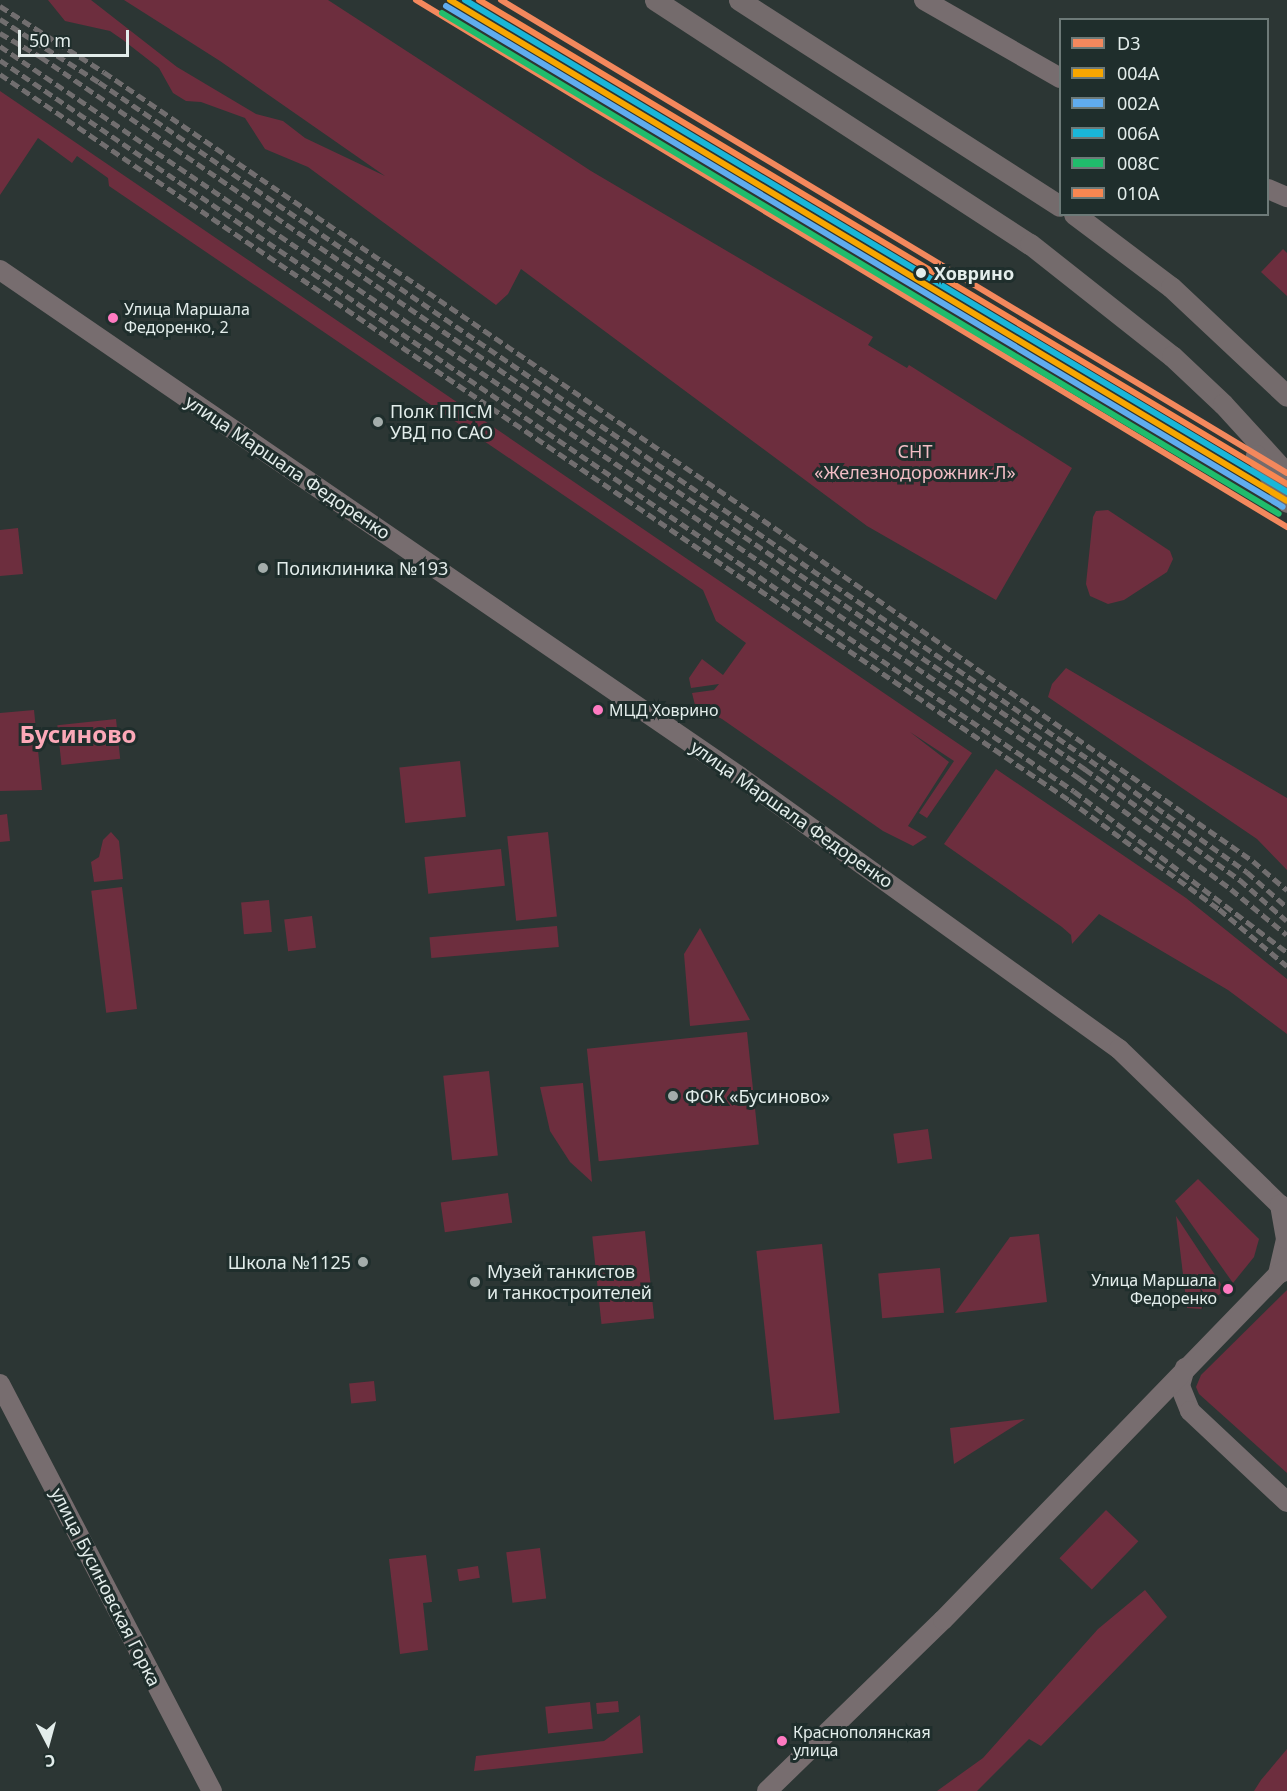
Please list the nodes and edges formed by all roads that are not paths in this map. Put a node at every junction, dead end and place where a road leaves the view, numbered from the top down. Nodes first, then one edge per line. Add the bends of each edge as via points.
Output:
1 (655, 0) edge
2 (739, 0) edge
3 (924, 0) edge
4 (1059, 77) edge
5 (1269, 189) edge
6 (1287, 197) edge
7 (1059, 205) edge
8 (1077, 216) edge
9 (0, 270) edge
10 (1287, 396) edge
11 (1223, 404) junction
12 (1287, 474) edge
13 (1287, 502) edge
14 (1284, 1208) edge
15 (1282, 1272) edge
16 (1185, 1368) junction
17 (0, 1384) edge
18 (1190, 1411) junction
19 (1137, 1421) junction
20 (1287, 1502) edge
21 (212, 1791) edge
22 (767, 1791) edge

1 - 11 main road via 1030,244 1172,356
2 - 7 main road
3 - 4 street
5 - 6 street
8 - 10 main road via 1207,318
9 - 14 street, улица Маршала Федоренко via 739,776 1119,1049
11 - 12 main road
11 - 13 main road
14 - 15 street
15 - 16 street
16 - 18 street via 1180,1386
16 - 19 street
17 - 21 street, улица Бусиновская Горка
18 - 19 street via 1175,1406 1159,1407
18 - 20 street
19 - 22 street via 943,1620

